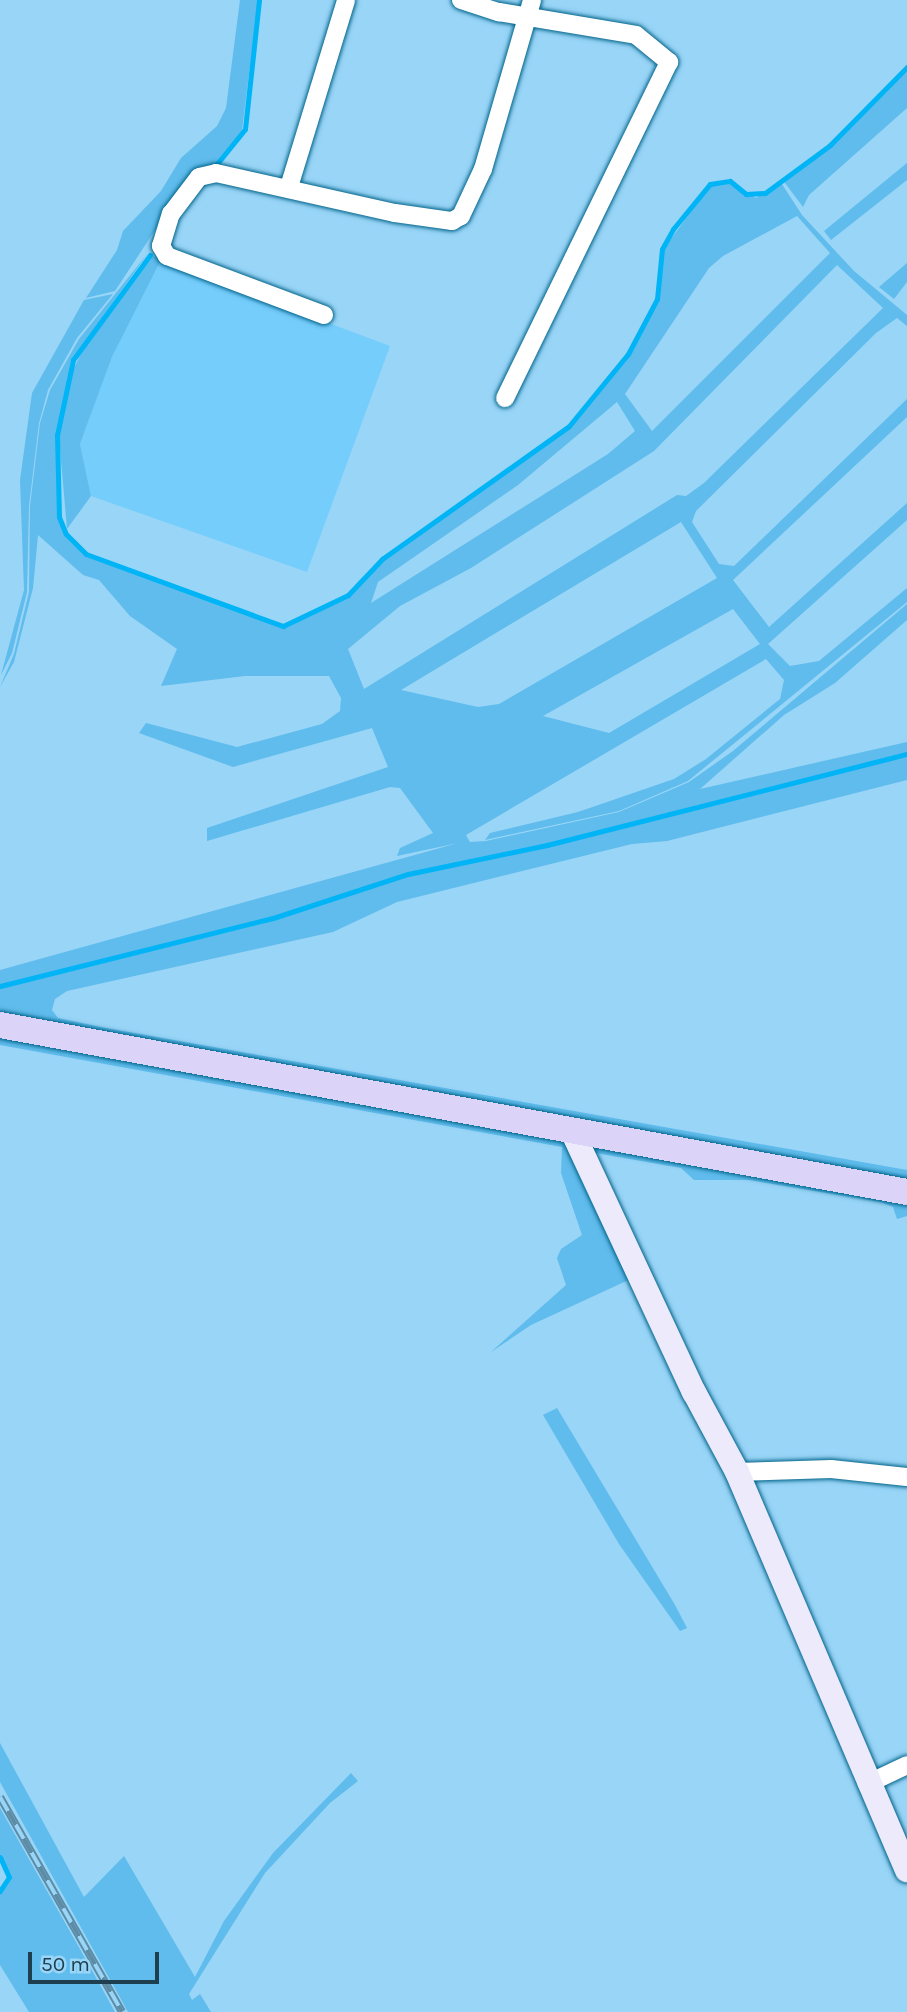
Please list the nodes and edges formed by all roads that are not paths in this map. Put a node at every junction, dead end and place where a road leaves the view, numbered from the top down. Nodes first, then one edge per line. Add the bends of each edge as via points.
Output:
1 (346, 0) edge
2 (461, 0) edge
3 (530, 8) edge
4 (289, 187) junction
5 (324, 315) dead end
6 (505, 398) dead end
7 (0, 1025) edge
8 (573, 1133) junction
9 (907, 1192) edge
10 (737, 1472) junction
11 (907, 1477) edge
12 (907, 1765) edge
13 (867, 1784) junction
14 (907, 1870) edge

1 - 4 street
2 - 3 street
3 - 4 street via 483,169 461,216 452,221 395,213
3 - 6 street via 636,35 669,62
4 - 5 street via 240,176 199,177 171,214 161,246 167,256 204,272
7 - 8 main road via 241,1066
8 - 9 main road
8 - 10 street via 694,1392
10 - 11 street via 831,1469
10 - 13 street
12 - 13 street
13 - 14 street

